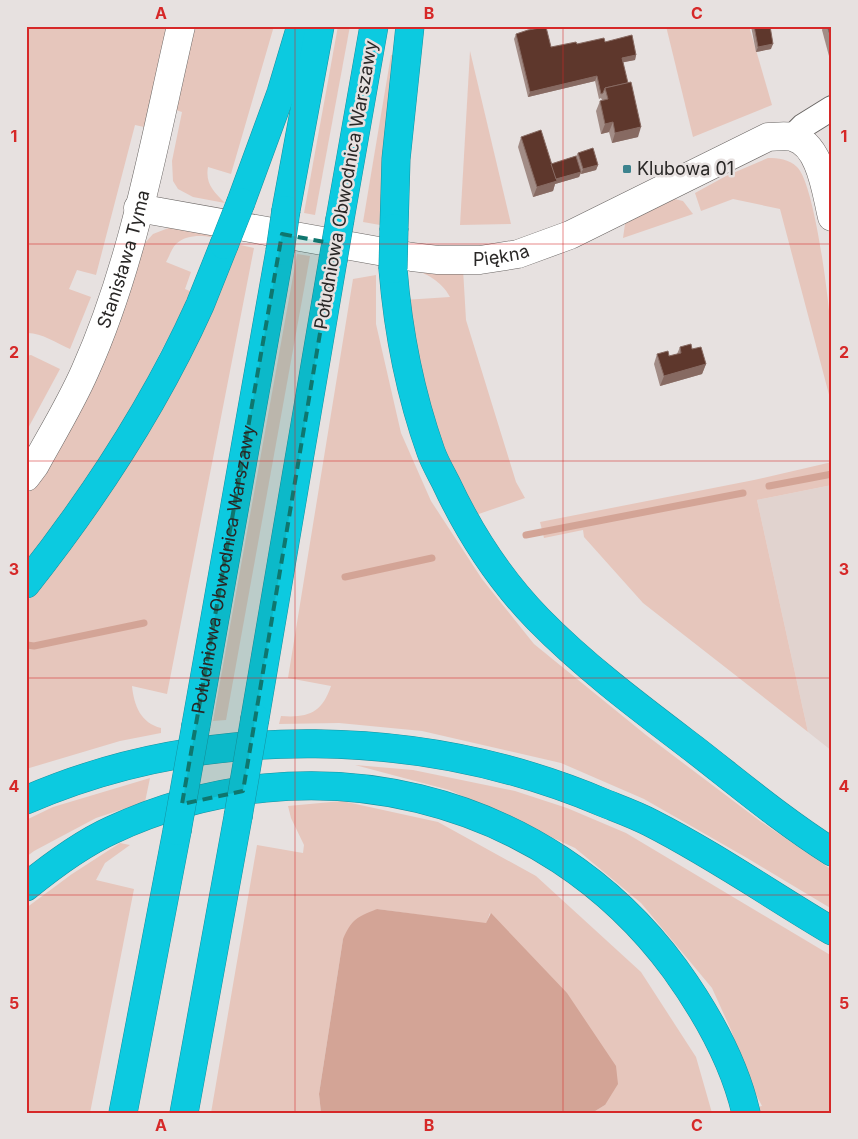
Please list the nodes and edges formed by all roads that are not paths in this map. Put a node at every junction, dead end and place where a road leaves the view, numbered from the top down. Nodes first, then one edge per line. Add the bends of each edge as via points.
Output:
1 (181, 26) edge
2 (301, 26) edge
3 (320, 26) edge
4 (374, 26) edge
5 (410, 26) edge
6 (832, 108) edge
7 (792, 137) junction
8 (138, 208) junction
9 (832, 217) edge
10 (26, 477) edge
11 (26, 584) edge
12 (26, 800) edge
13 (832, 852) edge
14 (26, 887) edge
15 (832, 931) edge
16 (745, 1108) edge
17 (123, 1113) edge
18 (184, 1113) edge

1 - 8 street, Stanisława Tyma
2 - 11 highway, bridge via 242,202 200,305 155,392 106,475
3 - 17 highway, Południowa Obwodnica Warszawy, bridge via 177,831
4 - 18 highway, Południowa Obwodnica Warszawy, bridge
5 - 13 highway, bridge via 396,159 392,269 411,388 432,453 457,507 494,566 538,618 581,659 644,712
6 - 7 street
7 - 8 street, Piękna via 768,137 570,235 518,254 480,260 412,257
7 - 9 street via 815,156
8 - 10 street, Stanisława Tyma via 123,268 85,371
12 - 15 highway via 96,775 218,749 292,744 409,750 487,764 567,787 650,822 722,862
14 - 16 highway via 59,861 111,830 168,807 232,792 288,785 338,786 385,791 450,806 505,828 553,855 595,884 634,920 661,950 695,998 717,1036

